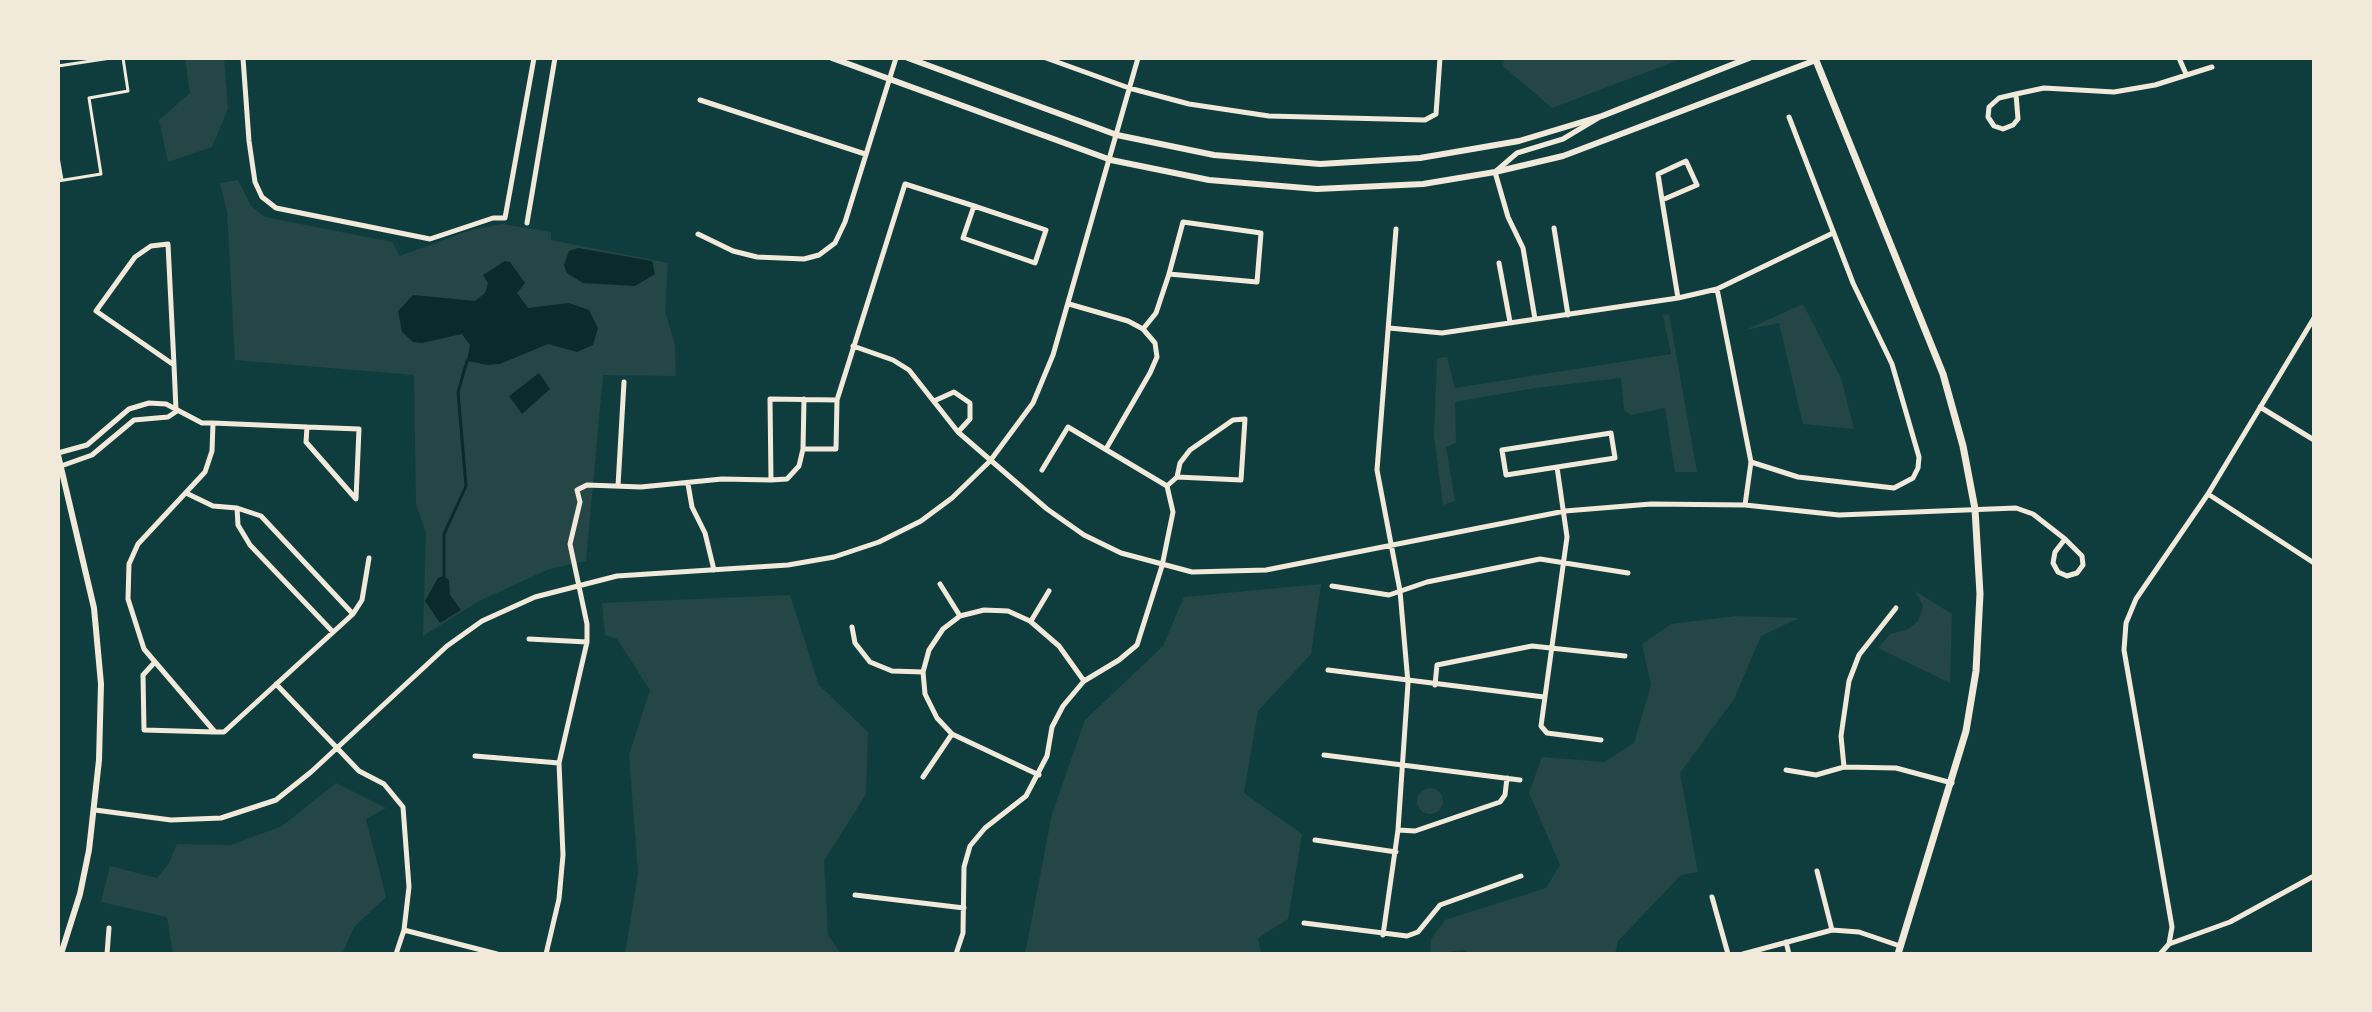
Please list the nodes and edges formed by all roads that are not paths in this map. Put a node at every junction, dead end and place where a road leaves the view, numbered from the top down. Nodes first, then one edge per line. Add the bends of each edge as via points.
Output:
1 (111, 58) edge
2 (123, 58) edge
3 (243, 58) edge
4 (534, 58) edge
5 (555, 58) edge
6 (832, 58) edge
7 (896, 58) edge
8 (908, 58) edge
9 (1046, 58) edge
10 (1138, 58) edge
11 (1440, 58) edge
12 (1749, 58) edge
13 (2179, 58) edge
14 (1817, 59) edge
15 (58, 66) edge
16 (2212, 67) dead end
17 (2186, 74) junction
18 (888, 78) junction
19 (1129, 88) junction
20 (2016, 94) junction
21 (700, 100) dead end
22 (1602, 116) junction
23 (1789, 117) dead end
24 (1117, 135) junction
25 (865, 154) junction
26 (58, 157) edge
27 (1111, 160) junction
28 (1495, 172) junction
29 (60, 181) edge
30 (1662, 200) junction
31 (974, 206) junction
32 (527, 223) dead end
33 (1554, 228) dead end
34 (1396, 229) dead end
35 (1833, 233) junction
36 (698, 234) dead end
37 (1499, 263) dead end
38 (1169, 274) junction
39 (1717, 289) junction
40 (1678, 298) junction
41 (1069, 304) junction
42 (1568, 315) junction
43 (2314, 318) edge
44 (1535, 319) junction
45 (1510, 322) junction
46 (1389, 328) junction
47 (1143, 329) junction
48 (853, 346) junction
49 (174, 365) junction
50 (624, 382) dead end
51 (804, 399) junction
52 (837, 400) junction
53 (934, 401) junction
54 (2260, 407) junction
55 (177, 411) junction
56 (213, 423) junction
57 (307, 427) junction
58 (958, 432) junction
59 (2314, 440) edge
60 (803, 449) junction
61 (1106, 449) junction
62 (58, 454) edge
63 (990, 461) junction
64 (1751, 462) junction
65 (61, 466) junction
66 (1557, 467) junction
67 (1042, 470) dead end
68 (1177, 477) junction
69 (771, 480) junction
70 (688, 484) junction
71 (618, 486) junction
72 (1167, 486) junction
73 (186, 493) junction
74 (2208, 494) junction
75 (1745, 505) junction
76 (237, 508) junction
77 (1975, 509) junction
78 (1565, 511) junction
79 (2065, 539) junction
80 (1392, 544) junction
81 (369, 558) dead end
82 (1562, 563) junction
83 (2314, 563) edge
84 (1162, 566) junction
85 (714, 570) junction
86 (1628, 573) dead end
87 (577, 584) junction
88 (940, 584) dead end
89 (1332, 586) dead end
90 (1049, 591) dead end
91 (1400, 591) junction
92 (1896, 608) dead end
93 (353, 614) junction
94 (960, 616) junction
95 (1030, 621) junction
96 (852, 627) dead end
97 (333, 632) junction
98 (529, 639) dead end
99 (587, 642) junction
100 (1550, 647) junction
101 (1625, 656) dead end
102 (154, 663) junction
103 (1328, 670) dead end
104 (923, 672) junction
105 (1084, 681) junction
106 (1408, 683) junction
107 (276, 684) junction
108 (1435, 686) junction
109 (1544, 697) junction
110 (215, 732) junction
111 (952, 734) junction
112 (1601, 740) dead end
113 (336, 748) junction
114 (1324, 755) dead end
115 (475, 756) dead end
116 (559, 763) junction
117 (1844, 767) junction
118 (1404, 768) junction
119 (1786, 770) dead end
120 (1039, 775) junction
121 (923, 777) dead end
122 (1507, 778) junction
123 (1520, 780) dead end
124 (1953, 783) junction
125 (95, 810) junction
126 (1398, 830) junction
127 (1315, 840) dead end
128 (1396, 852) junction
129 (1817, 871) dead end
130 (1521, 876) dead end
131 (2314, 876) edge
132 (855, 895) dead end
133 (1712, 897) dead end
134 (964, 908) junction
135 (1304, 923) dead end
136 (109, 928) dead end
137 (404, 930) junction
138 (1832, 930) junction
139 (1383, 935) junction
140 (1786, 942) junction
141 (2169, 944) junction
142 (1899, 950) edge
143 (61, 954) edge
144 (107, 954) edge
145 (396, 954) edge
146 (497, 954) edge
147 (546, 954) edge
148 (956, 954) edge
149 (1728, 954) edge
150 (1743, 954) edge
151 (1789, 954) edge
152 (2160, 954) edge

1 - 15 lane
2 - 29 lane via 128,91 89,98 101,174
3 - 4 street via 255,182 262,197 276,208 430,239 505,218
5 - 32 street
6 - 18 street
7 - 18 street
8 - 24 street
9 - 19 street
10 - 19 street
11 - 19 street via 1436,114 1425,120 1269,116
12 - 22 street
13 - 17 street
14 - 28 street via 1629,133
14 - 77 main road via 1943,374
16 - 17 street
17 - 20 street via 2114,92 2044,88
18 - 25 street
18 - 27 street
19 - 24 street
20 - 20 street via 2018,119 2003,129 1994,126 1989,107
21 - 25 street
22 - 24 street via 1467,151 1369,163 1255,160
22 - 28 street via 1563,139 1517,153
23 - 35 street
24 - 27 street
25 - 36 street via 841,233 819,255 744,255
26 - 29 lane
27 - 28 street via 1209,180 1317,189 1423,184
27 - 41 street
28 - 44 street via 1523,248
30 - 30 street via 1658,174 1686,161 1697,185
30 - 40 street
31 - 31 street via 963,238 1035,263 1046,230
31 - 48 street via 905,184
33 - 42 street
34 - 46 street
35 - 39 street
35 - 64 street via 1892,364 1918,468 1913,478 1894,488 1798,477
37 - 45 street
38 - 38 street via 1257,282 1261,233 1183,222
38 - 47 street via 1156,313
39 - 40 street
39 - 64 street
40 - 42 street
41 - 47 street
41 - 63 street via 1033,403
42 - 44 street
43 - 54 street
44 - 45 street
45 - 46 street via 1442,333
46 - 80 street via 1377,470
47 - 61 street via 1155,343 1157,357
48 - 52 street
48 - 53 street via 909,370
49 - 49 street via 168,244 151,246 135,257 96,311
49 - 55 street
50 - 71 street
51 - 52 street
51 - 60 street
51 - 69 street via 770,399
52 - 60 street via 836,449
53 - 58 street
53 - 58 street via 954,392 970,403 970,419
54 - 59 street
54 - 74 street
55 - 56 street
55 - 62 street via 166,404 129,409 87,445
55 - 65 street via 168,417 134,420 92,455
56 - 57 street
56 - 73 street via 205,472
57 - 57 street via 306,442 356,499 359,429
58 - 63 street
60 - 69 street via 799,466 787,479
61 - 67 street via 1068,427
61 - 72 street
62 - 65 street
63 - 84 street via 1084,535
63 - 85 street via 921,521 879,542 803,563
64 - 75 street
65 - 125 street via 94,608 101,684
66 - 66 street via 1615,458 1611,433 1502,450 1506,475
66 - 78 street
68 - 68 street via 1241,480 1245,419 1233,420 1190,450
68 - 72 street
69 - 70 street
70 - 71 street
70 - 85 street
71 - 87 street via 587,485 577,490 580,502 570,544
72 - 84 street via 1173,512
73 - 76 street via 213,506
73 - 102 street via 151,527 129,564 128,599 136,631
74 - 83 street
74 - 141 street via 2136,599 2124,634 2168,895
75 - 77 street via 1839,515
75 - 78 street via 1651,504
76 - 93 street via 261,516
76 - 97 street via 238,525 250,545
77 - 79 street via 2016,508 2033,514
77 - 124 main road via 1980,594 1976,671
78 - 80 street
78 - 82 street
79 - 79 street via 2053,563 2067,576 2083,565 2082,556
80 - 84 street via 1229,574
80 - 91 street
81 - 93 street via 362,600
82 - 86 street
82 - 91 street via 1540,559
82 - 100 street
84 - 105 street via 1137,645
85 - 87 street
87 - 99 street
87 - 113 street via 482,621 447,646
88 - 94 street
89 - 91 street via 1389,595
90 - 95 street
91 - 106 street
92 - 117 street via 1859,655 1849,681 1841,736
93 - 97 street
94 - 95 street via 1008,611
94 - 104 street via 929,650
95 - 105 street via 1059,646
96 - 104 street via 855,643 870,662 892,671
97 - 107 street
98 - 99 street
99 - 116 street
100 - 101 street
100 - 108 street via 1437,665
100 - 109 street
102 - 110 street
102 - 110 street via 143,675 144,730
103 - 106 street
104 - 111 street via 925,694
105 - 120 street via 1052,727
106 - 108 street
106 - 118 street
107 - 110 street via 224,732
107 - 113 street
108 - 109 street
109 - 112 street via 1541,726 1547,733
111 - 120 street
111 - 121 street
113 - 125 street via 276,800 221,818 171,820
113 - 137 street via 359,771 384,784 403,807 409,887
114 - 118 street
115 - 116 street
116 - 147 street via 563,855
117 - 119 street via 1816,775
117 - 124 street via 1896,768
118 - 122 street
118 - 126 street
120 - 134 street via 1026,796 970,846
122 - 123 street
122 - 126 street via 1500,802 1415,831
124 - 142 main road
125 - 143 street via 80,894
126 - 128 street
127 - 128 street
128 - 139 street
129 - 138 street
130 - 139 street via 1440,905 1418,932
131 - 141 street via 2230,922
132 - 134 street
133 - 149 street
134 - 148 street
135 - 139 street
136 - 144 street
137 - 145 street
137 - 146 street
138 - 140 street
138 - 142 street via 1859,932
140 - 150 street
140 - 151 street
141 - 152 street

